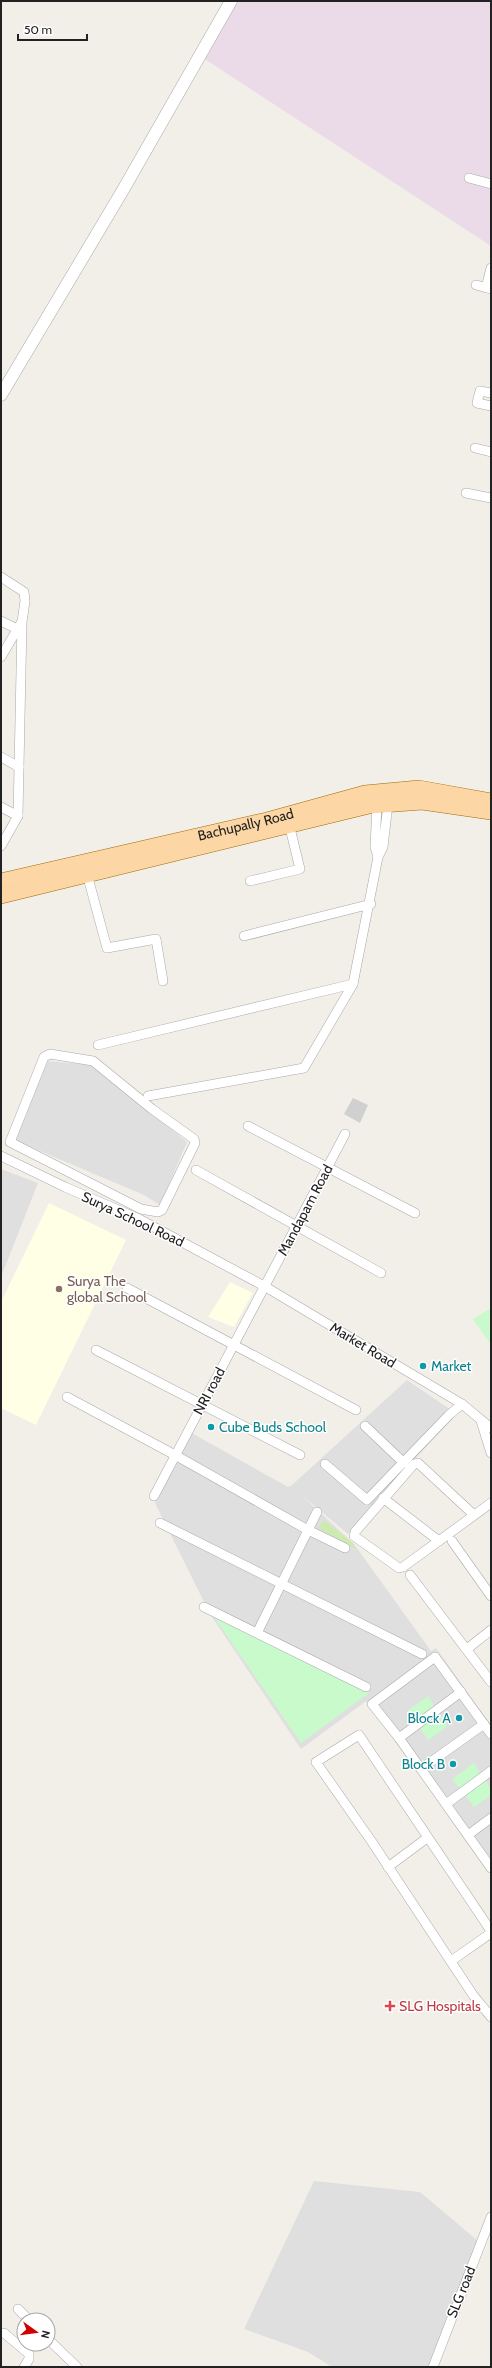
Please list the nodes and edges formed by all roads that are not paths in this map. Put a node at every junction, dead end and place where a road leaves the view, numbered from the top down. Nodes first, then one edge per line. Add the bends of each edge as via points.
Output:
1 (231, 1) edge
2 (469, 178) dead end
3 (491, 184) edge
4 (491, 268) edge
5 (476, 285) dead end
6 (489, 288) edge
7 (1, 394) edge
8 (491, 394) edge
9 (491, 406) edge
10 (474, 448) dead end
11 (491, 452) edge
12 (466, 493) dead end
13 (491, 498) edge
14 (1, 577) edge
15 (1, 621) edge
16 (19, 626) junction
17 (1, 657) edge
18 (1, 757) edge
19 (18, 767) junction
20 (491, 801) edge
21 (383, 804) junction
22 (1, 807) edge
23 (491, 812) edge
24 (18, 816) junction
25 (289, 824) junction
26 (1, 846) edge
27 (87, 874) junction
28 (1, 881) edge
29 (250, 881) dead end
30 (1, 896) edge
31 (371, 904) junction
32 (244, 936) dead end
33 (163, 981) dead end
34 (353, 984) junction
35 (98, 1045) dead end
36 (148, 1096) dead end
37 (248, 1126) dead end
38 (345, 1134) dead end
39 (22, 1149) junction
40 (1, 1156) edge
41 (16, 1163) junction
42 (328, 1167) junction
43 (196, 1170) dead end
44 (72, 1172) junction
45 (65, 1187) junction
46 (142, 1209) junction
47 (415, 1213) dead end
48 (139, 1219) junction
49 (296, 1226) junction
50 (381, 1273) dead end
51 (264, 1286) junction
52 (127, 1288) dead end
53 (234, 1345) junction
54 (96, 1350) dead end
55 (67, 1397) dead end
56 (462, 1404) junction
57 (202, 1405) junction
58 (356, 1410) dead end
59 (481, 1421) junction
60 (365, 1426) dead end
61 (491, 1428) edge
62 (491, 1453) edge
63 (175, 1455) junction
64 (300, 1455) dead end
65 (404, 1463) junction
66 (325, 1464) dead end
67 (154, 1496) dead end
68 (382, 1498) junction
69 (491, 1503) edge
70 (317, 1512) dead end
71 (474, 1515) junction
72 (160, 1523) dead end
73 (308, 1530) junction
74 (452, 1540) dead end
75 (439, 1541) junction
76 (345, 1548) dead end
77 (410, 1575) dead end
78 (281, 1584) junction
79 (491, 1596) edge
80 (204, 1607) dead end
81 (491, 1630) edge
82 (257, 1633) junction
83 (467, 1649) junction
84 (422, 1654) dead end
85 (491, 1682) edge
86 (366, 1687) dead end
87 (461, 1692) junction
88 (484, 1724) junction
89 (491, 1734) edge
90 (399, 1738) junction
91 (421, 1769) junction
92 (491, 1771) edge
93 (446, 1804) junction
94 (491, 1818) edge
95 (468, 1835) junction
96 (427, 1838) junction
97 (388, 1867) junction
98 (491, 1868) edge
99 (491, 1932) edge
100 (451, 1961) junction
101 (491, 2017) edge
102 (491, 2217) edge
103 (18, 2309) dead end
104 (21, 2312) edge
105 (4, 2333) dead end
106 (56, 2347) edge
107 (24, 2367) edge
108 (77, 2367) edge
109 (432, 2367) edge

1 - 7 street via 123,190
2 - 3 street
4 - 6 street
5 - 6 street
8 - 9 street via 480,391 477,402
10 - 11 street
12 - 13 street
14 - 16 street via 24,592 25,601
15 - 16 street
16 - 17 street
16 - 19 street
18 - 19 street
19 - 24 street
20 - 28 main road, Bachupally Road via 418,788 365,793 267,820
21 - 23 main road, Bachupally Road via 422,802
21 - 25 main road, Bachupally Road
21 - 31 street via 383,847 378,857
22 - 24 street
24 - 26 street
25 - 27 main road, Bachupally Road via 181,853
25 - 29 street via 300,869
27 - 30 main road, Bachupally Road
27 - 33 street via 107,948 156,939
31 - 32 street
31 - 34 street
34 - 35 street
34 - 36 street via 304,1068
37 - 42 street
38 - 42 street, Mandapam Road
39 - 41 street
39 - 44 street
39 - 46 street via 10,1142 10,1139 44,1057 50,1054 93,1061 191,1137 195,1143 162,1210 158,1212
40 - 41 street, Surya School Road
41 - 45 street, Surya School Road
42 - 47 street
42 - 49 street, Mandapam Road
43 - 49 street
44 - 45 street
44 - 46 street
45 - 48 street, Surya School Road
46 - 48 street
48 - 51 street, Surya School Road
49 - 50 street
49 - 51 street, Mandapam Road
51 - 53 street, NRI road
51 - 56 street, Market Road
52 - 53 street
53 - 57 street, NRI road
53 - 58 street
54 - 57 street
55 - 63 street
56 - 59 street, Market Road
56 - 65 street
57 - 63 street, NRI road
57 - 64 street
59 - 61 street, Market Road
59 - 62 street
60 - 65 street
63 - 67 street, NRI road
63 - 73 street
65 - 66 street via 367,1500
68 - 71 street via 414,1464 418,1463
68 - 75 street
68 - 75 street via 354,1536 395,1567 404,1567
69 - 71 street
70 - 73 street
71 - 75 street
72 - 78 street
73 - 76 street
73 - 78 street
74 - 79 street
77 - 83 street
78 - 82 street
78 - 84 street
80 - 82 street
81 - 83 street
82 - 86 street
83 - 85 street
87 - 88 street
87 - 90 street
87 - 90 street via 436,1656 372,1704
88 - 89 street
88 - 91 street
90 - 91 street
91 - 93 street
92 - 93 street
93 - 95 street
94 - 95 street
95 - 98 street
96 - 97 street
96 - 97 street via 359,1734 316,1762
96 - 99 street
97 - 100 street
99 - 100 street
100 - 101 street
102 - 109 street, SLG road
103 - 104 street
105 - 107 street via 29,2354
106 - 108 street

